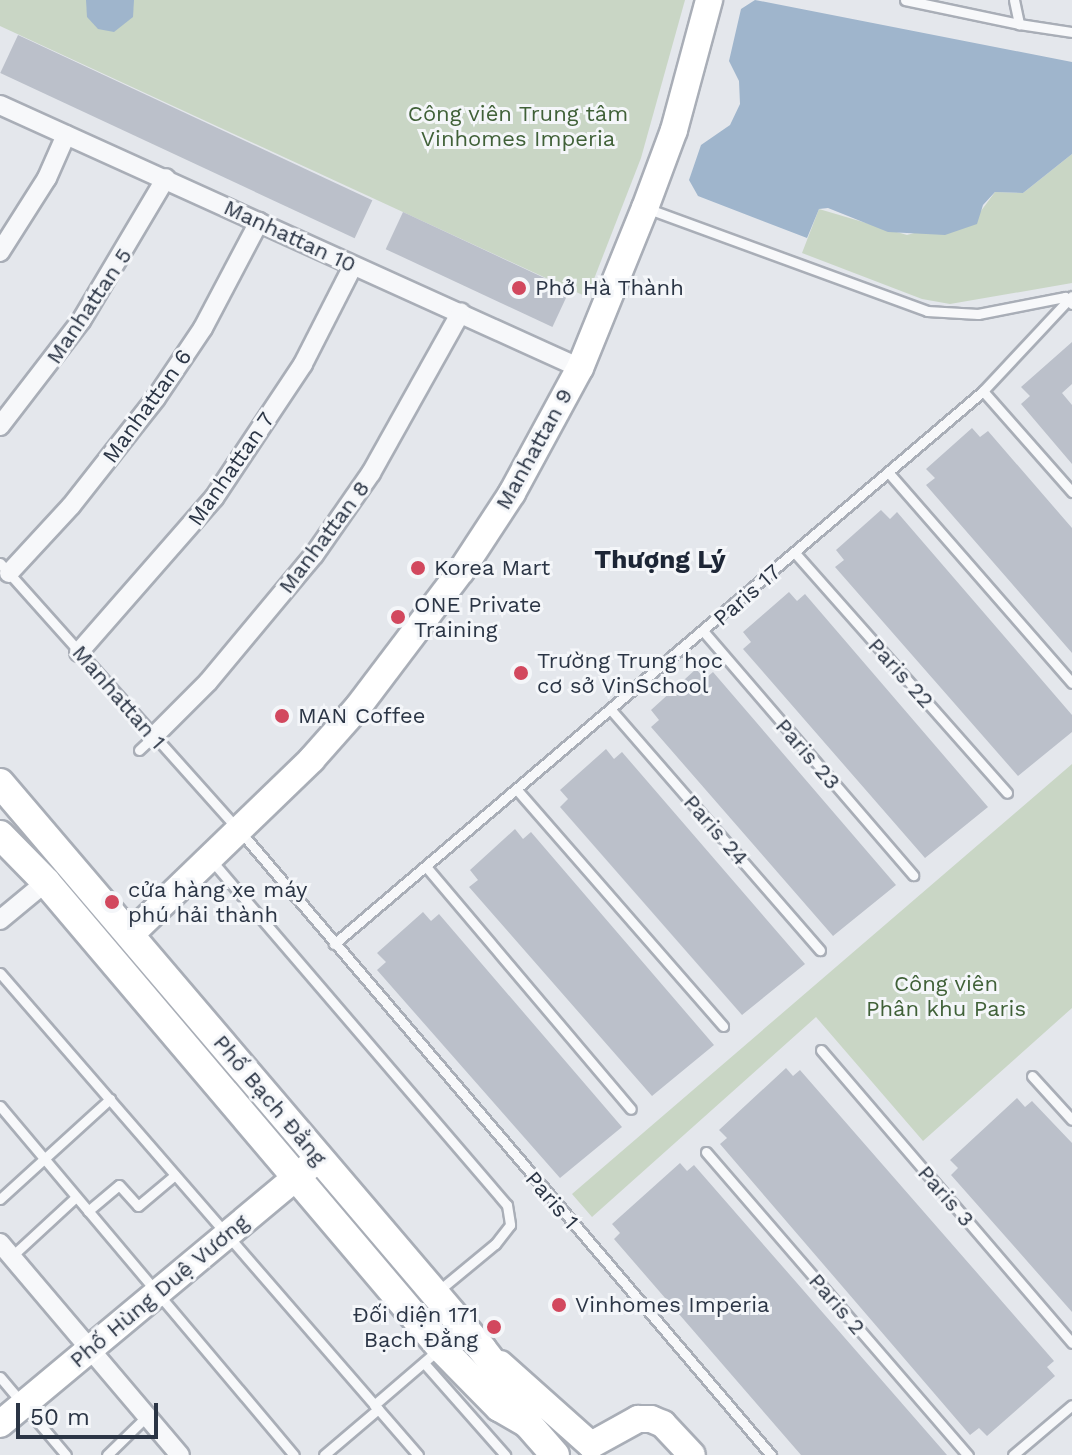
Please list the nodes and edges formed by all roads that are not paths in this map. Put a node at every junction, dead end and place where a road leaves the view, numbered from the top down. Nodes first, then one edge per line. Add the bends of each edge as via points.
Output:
1 (709, 0) edge
2 (905, 0) edge
3 (1014, 0) edge
4 (1019, 24) junction
5 (1072, 32) edge
6 (0, 105) edge
7 (66, 135) junction
8 (166, 178) junction
9 (645, 208) junction
10 (259, 222) junction
11 (0, 252) edge
12 (353, 266) junction
13 (1070, 299) edge
14 (461, 312) junction
15 (580, 368) junction
16 (983, 391) junction
17 (0, 426) edge
18 (888, 472) junction
19 (1072, 492) edge
20 (795, 553) junction
21 (3, 573) edge
22 (704, 632) junction
23 (79, 652) junction
24 (1072, 683) edge
25 (612, 711) junction
26 (153, 737) junction
27 (139, 750) dead end
28 (0, 783) edge
29 (518, 791) junction
30 (1007, 793) dead end
31 (239, 830) junction
32 (0, 835) edge
33 (210, 858) junction
34 (428, 869) junction
35 (913, 875) dead end
36 (46, 882) junction
37 (0, 920) edge
38 (132, 933) junction
39 (334, 944) junction
40 (820, 950) dead end
41 (0, 973) edge
42 (723, 1026) dead end
43 (821, 1050) dead end
44 (1032, 1076) dead end
45 (110, 1099) junction
46 (0, 1106) edge
47 (631, 1109) dead end
48 (1072, 1120) edge
49 (706, 1152) dead end
50 (319, 1158) junction
51 (44, 1159) junction
52 (175, 1175) junction
53 (294, 1179) junction
54 (76, 1197) junction
55 (0, 1199) edge
56 (88, 1211) junction
57 (227, 1235) junction
58 (6, 1249) edge
59 (158, 1293) junction
60 (435, 1294) junction
61 (1072, 1343) edge
62 (90, 1347) junction
63 (482, 1349) junction
64 (432, 1355) junction
65 (0, 1377) edge
66 (23, 1404) junction
67 (1072, 1405) edge
68 (376, 1407) junction
69 (147, 1416) junction
70 (0, 1424) edge
71 (541, 1438) edge
72 (66, 1455) edge
73 (107, 1455) edge
74 (180, 1455) edge
75 (294, 1455) edge
76 (324, 1455) edge
77 (418, 1455) edge
78 (505, 1455) edge
79 (692, 1455) edge
80 (771, 1455) edge
81 (968, 1455) edge
82 (1013, 1455) edge

1 - 9 main road, Manhattan 9 via 674,130
2 - 4 lane
3 - 4 lane
4 - 5 lane
6 - 7 street, Manhattan 10
7 - 8 street, Manhattan 10
7 - 11 street via 47,178
8 - 10 street, Manhattan 10
8 - 17 street, Manhattan 5 via 96,299
9 - 13 lane via 927,311 978,314
9 - 15 main road, Manhattan 9
10 - 12 street, Manhattan 10
10 - 21 street, Manhattan 6 via 218,302 156,398 71,506
12 - 14 street, Manhattan 10
12 - 23 street, Manhattan 7 via 303,364 214,498
13 - 16 lane, Paris 17
14 - 15 street, Manhattan 10
14 - 26 street, Manhattan 8 via 371,473 314,555 208,682
15 - 31 main road, Manhattan 9 via 512,493 411,640 312,759
16 - 18 lane, Paris 17
16 - 19 lane
18 - 20 lane, Paris 17
18 - 24 lane
20 - 22 lane, Paris 17
20 - 30 lane, Paris 22
21 - 23 lane, Manhattan 1
22 - 25 lane, Paris 17
22 - 35 lane, Paris 23
23 - 26 lane, Manhattan 1
25 - 29 lane, Paris 17
25 - 40 lane, Paris 24
26 - 27 lane
26 - 31 lane, Manhattan 1
28 - 38 main road, Phố Bạch Đằng
29 - 34 lane, Paris 17
29 - 42 lane
31 - 33 main road, Manhattan 9
31 - 39 lane, Manhattan 1
32 - 36 main road, Phố Bạch Đằng
33 - 38 main road, Manhattan 9
33 - 60 lane via 507,1205 510,1225 495,1244
34 - 39 lane, Paris 17
34 - 47 lane
36 - 37 street
36 - 53 main road, Phố Bạch Đằng
38 - 50 main road, Phố Bạch Đằng
39 - 80 lane, Paris 1
41 - 45 lane
43 - 61 lane, Paris 3
44 - 48 lane
45 - 51 lane
45 - 52 lane
46 - 51 lane
49 - 81 lane, Paris 2
50 - 53 main road, Phố Hùng Duệ Vương
50 - 60 main road, Phố Bạch Đằng
51 - 54 lane
51 - 55 lane
52 - 56 lane via 138,1206 119,1185
52 - 57 lane
53 - 57 main road, Phố Hùng Duệ Vương
53 - 64 main road, Phố Bạch Đằng
54 - 56 lane
54 - 58 lane
56 - 59 lane
57 - 59 main road, Phố Hùng Duệ Vương
57 - 68 lane
58 - 62 street
59 - 62 main road, Phố Hùng Duệ Vương
59 - 75 lane
60 - 63 main road, Phố Bạch Đằng
62 - 66 main road, Phố Hùng Duệ Vương
62 - 69 street
63 - 71 main road, Phố Bạch Đằng via 518,1396
63 - 79 main road via 591,1445 638,1419 651,1419 663,1424
64 - 68 lane
64 - 71 main road, Phố Bạch Đằng
64 - 78 lane
65 - 66 lane
66 - 70 main road, Phố Hùng Duệ Vương
66 - 72 lane
67 - 82 lane
68 - 76 lane
68 - 77 lane
69 - 73 lane
69 - 74 street

